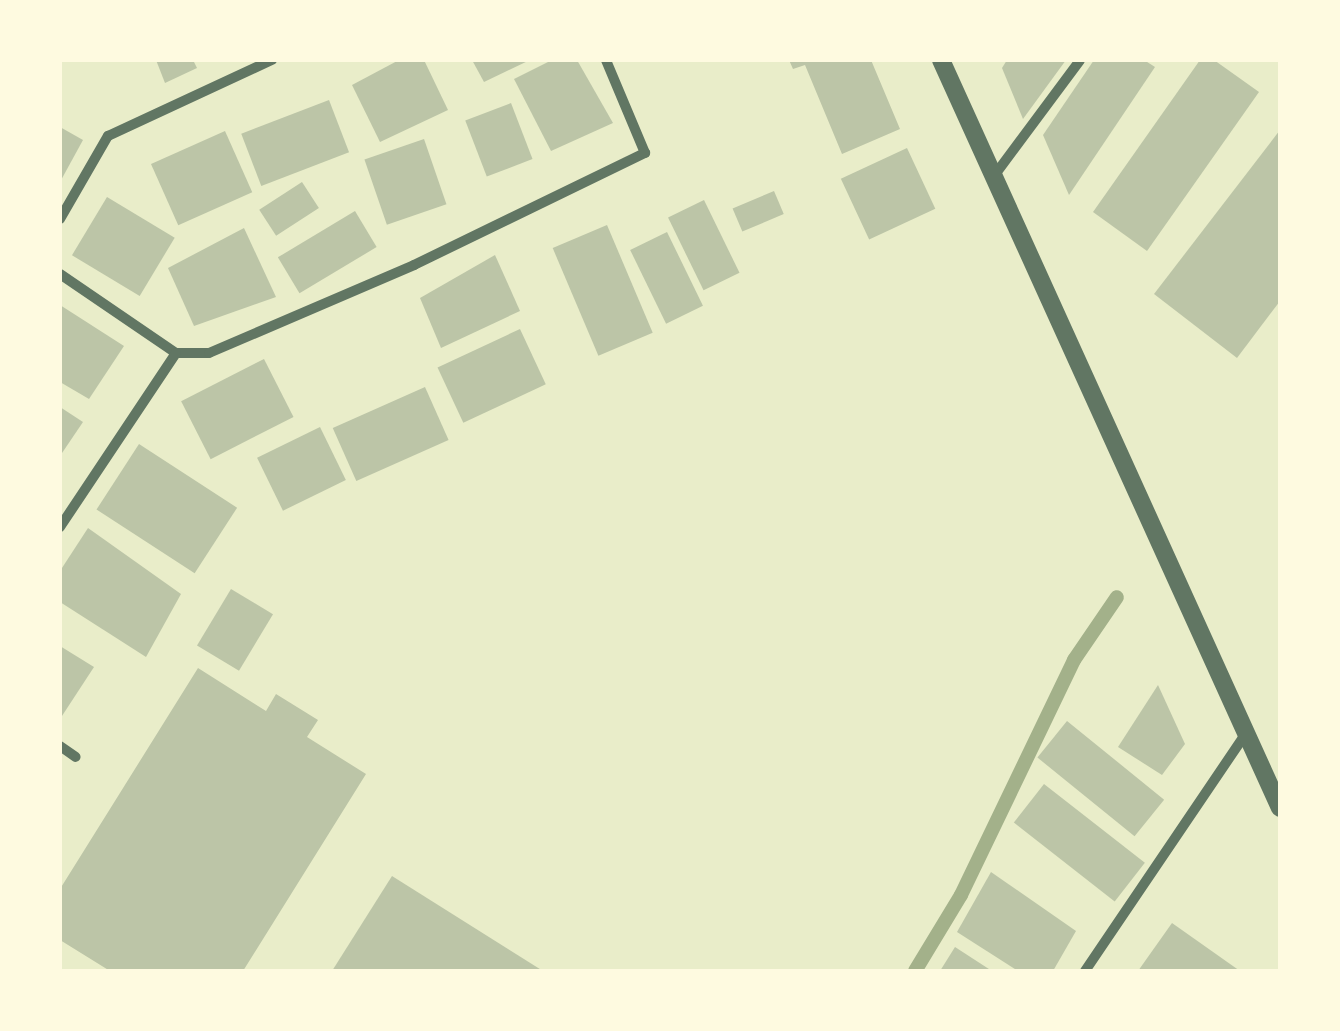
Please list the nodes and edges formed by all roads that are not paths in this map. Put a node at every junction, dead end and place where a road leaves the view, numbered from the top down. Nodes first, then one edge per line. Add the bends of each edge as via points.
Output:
1 (272, 60) edge
2 (606, 60) edge
3 (941, 60) edge
4 (1080, 60) edge
5 (993, 177) junction
6 (60, 219) edge
7 (60, 274) edge
8 (176, 353) junction
9 (61, 522) edge
10 (1246, 732) junction
11 (60, 746) edge
12 (76, 756) dead end
13 (1280, 808) edge
14 (1085, 971) edge

1 - 6 street via 108,136
2 - 8 street via 645,153 414,265 209,353
3 - 5 street
4 - 5 street
5 - 10 street
7 - 8 street
8 - 9 street
10 - 13 street
10 - 14 street
11 - 12 street

